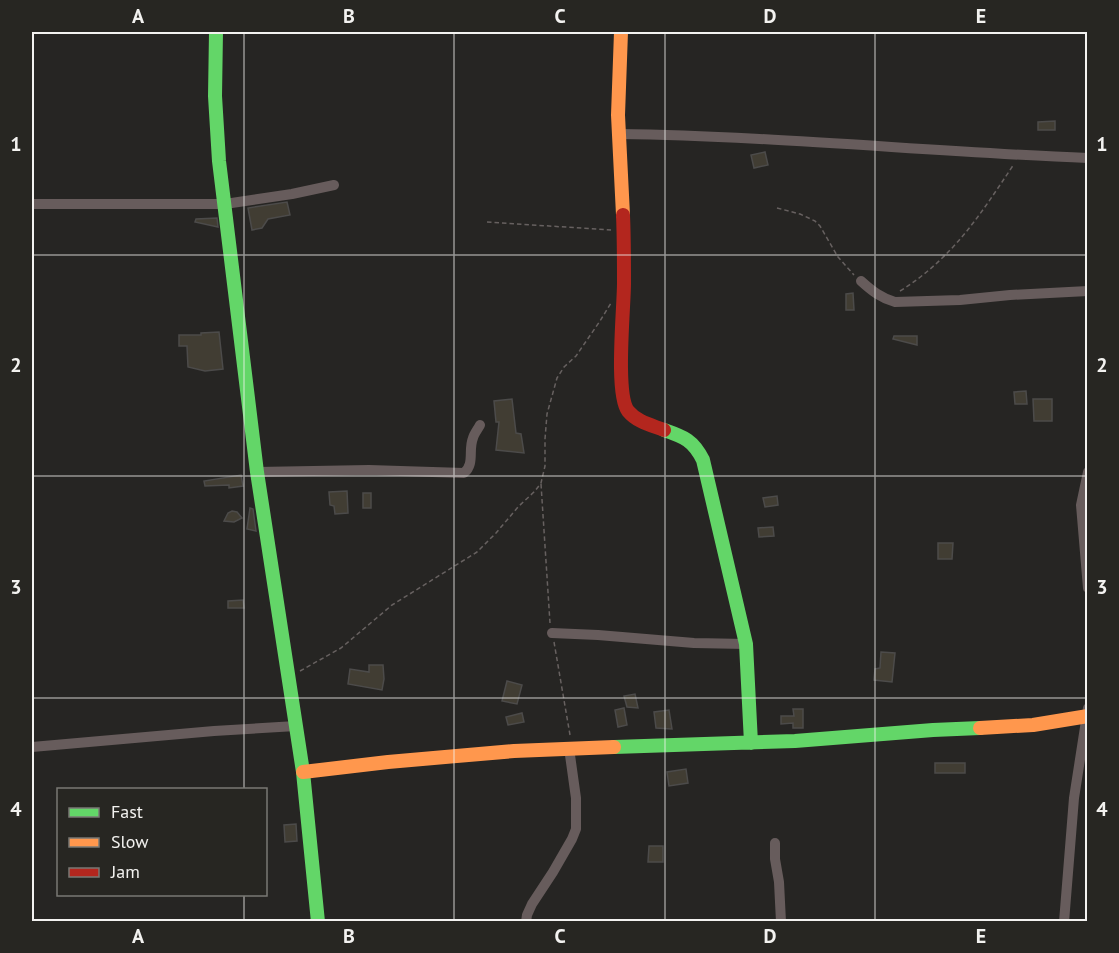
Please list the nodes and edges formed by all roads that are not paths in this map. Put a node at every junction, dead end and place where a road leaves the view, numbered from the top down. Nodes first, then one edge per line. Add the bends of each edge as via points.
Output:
1 (216, 32) edge
2 (621, 32) edge
3 (619, 134) junction
4 (1088, 158) edge
5 (334, 185) dead end
6 (32, 204) edge
7 (225, 204) junction
8 (861, 281) road end
9 (1088, 291) edge
10 (480, 424) dead end
11 (257, 472) junction
12 (1088, 472) edge
13 (1088, 588) edge
14 (552, 633) road end
15 (746, 644) junction
16 (1087, 714) edge
17 (296, 726) junction
18 (751, 743) junction
19 (32, 747) edge
20 (571, 748) junction
21 (303, 772) junction
22 (775, 843) dead end
23 (318, 921) edge
24 (526, 921) edge
25 (781, 921) edge
26 (1064, 921) edge

1 - 7 street via 214,73
2 - 3 street
3 - 4 street via 782,139
3 - 15 street via 624,231 622,398 627,410 639,421 684,437 697,448
5 - 7 street
6 - 7 street
7 - 11 street
8 - 9 street via 885,300 895,302
10 - 11 street via 472,439 470,466 464,473
11 - 17 street
12 - 13 street via 1081,505
14 - 15 street
15 - 18 street
16 - 18 street via 1033,725
16 - 26 street via 1074,798
17 - 19 street
17 - 21 street
18 - 20 street
20 - 21 street
20 - 24 street via 576,829
21 - 23 street
22 - 25 street

